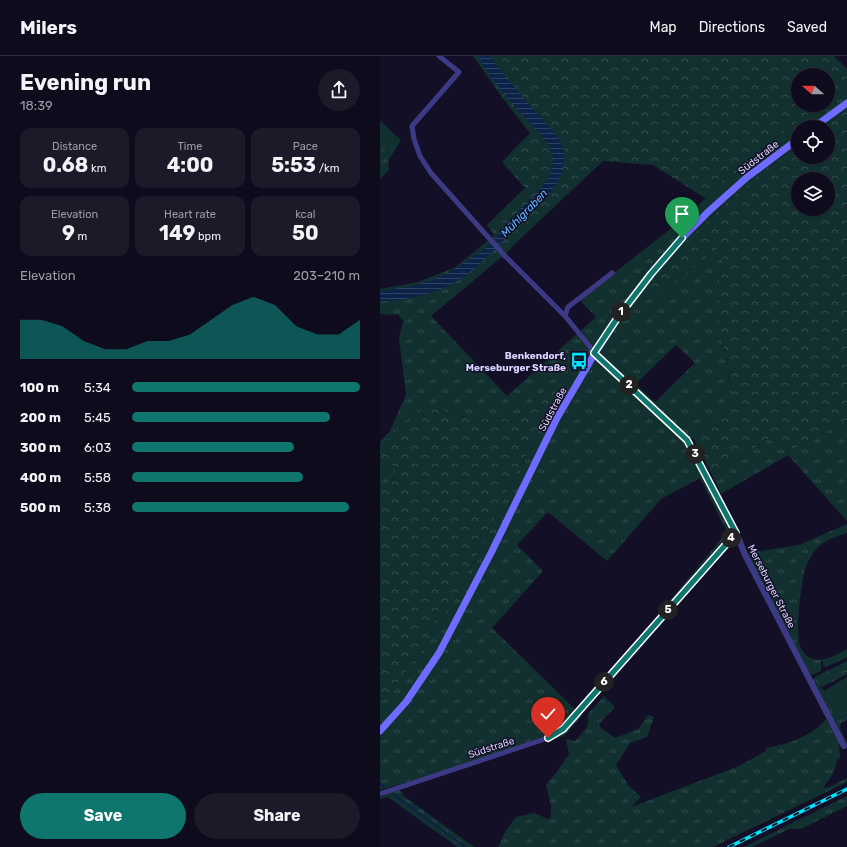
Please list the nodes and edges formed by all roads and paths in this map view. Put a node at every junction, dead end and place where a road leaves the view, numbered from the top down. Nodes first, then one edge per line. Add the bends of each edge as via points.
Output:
1 (439, 56) edge
2 (847, 103) edge
3 (824, 120) edge
4 (791, 144) edge
5 (612, 272) dead end
6 (565, 316) junction
7 (594, 353) junction
8 (736, 533) junction
9 (380, 731) edge
10 (844, 746) dead end
11 (380, 794) edge

1 - 6 street via 459,72 412,126 420,156 431,173 504,255
2 - 3 main road
4 - 7 main road, Südstraße via 746,178 682,238 618,317
5 - 6 street via 568,307
6 - 7 street
7 - 8 street, Merseburger Straße via 687,440
7 - 9 main road, Südstraße via 557,418 439,653 406,702
8 - 10 street, Merseburger Straße via 748,562
8 - 11 street, Südstraße via 563,729 548,738

